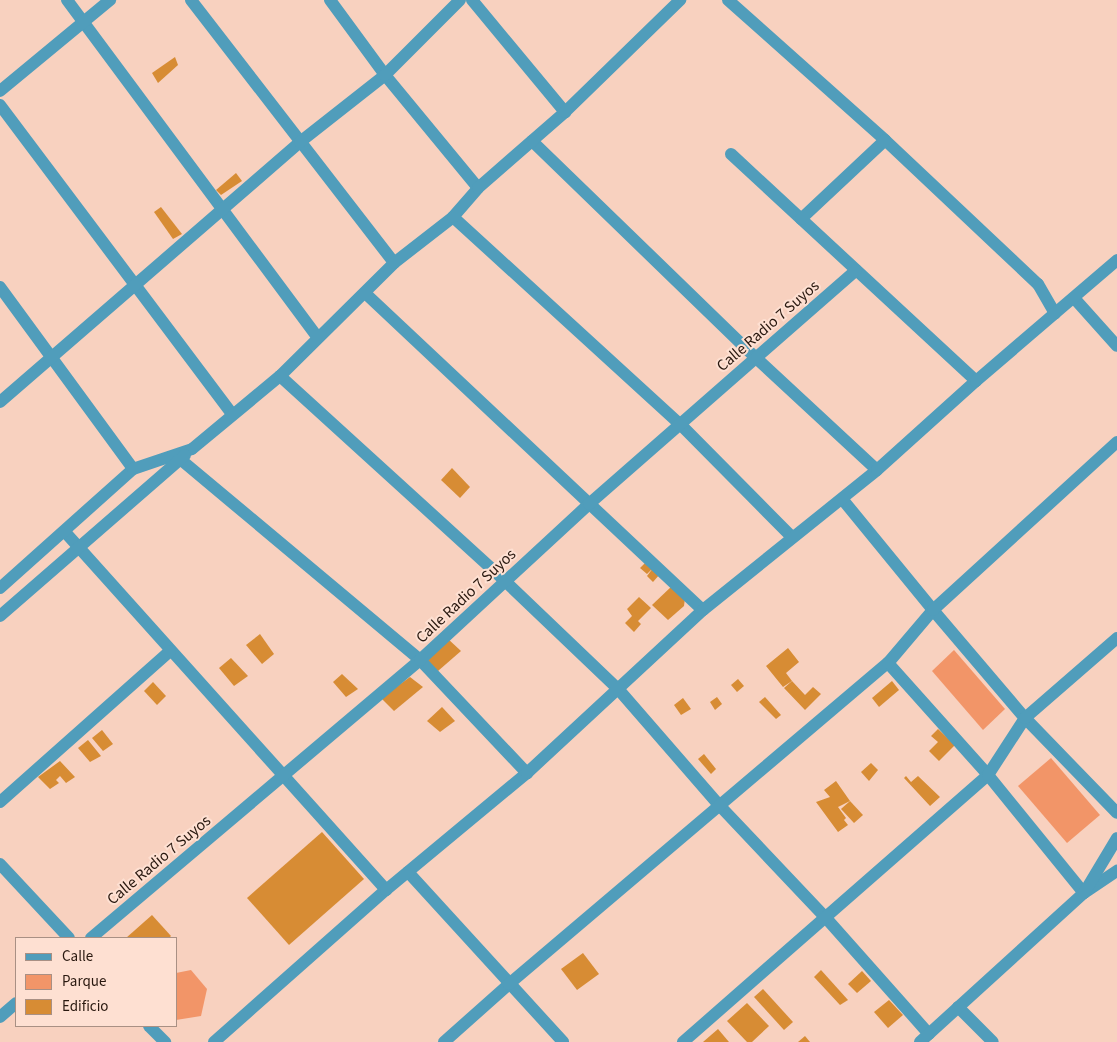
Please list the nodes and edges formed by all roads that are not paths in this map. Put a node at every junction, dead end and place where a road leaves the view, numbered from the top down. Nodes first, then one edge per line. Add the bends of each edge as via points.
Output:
1 (67, 0) edge
2 (110, 0) edge
3 (191, 0) edge
4 (330, 0) edge
5 (460, 0) edge
6 (472, 0) edge
7 (680, 0) edge
8 (728, 0) edge
9 (83, 22) junction
10 (384, 75) junction
11 (0, 91) edge
12 (0, 105) edge
13 (565, 112) junction
14 (885, 140) junction
15 (532, 141) junction
16 (300, 142) junction
17 (731, 154) dead end
18 (478, 188) junction
19 (222, 210) junction
20 (453, 216) junction
21 (801, 219) junction
22 (1117, 260) edge
23 (394, 263) junction
24 (856, 270) junction
25 (137, 284) junction
26 (0, 287) edge
27 (365, 293) junction
28 (1074, 298) junction
29 (1055, 314) junction
30 (317, 337) junction
31 (1117, 346) edge
32 (755, 357) junction
33 (52, 359) junction
34 (280, 376) junction
35 (976, 381) junction
36 (0, 402) edge
37 (232, 414) junction
38 (681, 425) junction
39 (1117, 442) edge
40 (192, 449) junction
41 (180, 459) junction
42 (134, 469) junction
43 (877, 470) junction
44 (843, 500) junction
45 (589, 504) junction
46 (65, 532) junction
47 (792, 537) junction
48 (79, 548) junction
49 (506, 582) junction
50 (0, 588) edge
51 (703, 610) junction
52 (933, 610) junction
53 (0, 616) edge
54 (1117, 638) edge
55 (170, 650) junction
56 (420, 660) junction
57 (888, 663) junction
58 (618, 690) junction
59 (1025, 718) junction
60 (527, 773) junction
61 (988, 775) junction
62 (284, 776) junction
63 (0, 802) edge
64 (720, 806) junction
65 (1117, 812) edge
66 (1117, 838) edge
67 (0, 864) edge
68 (1117, 871) edge
69 (408, 872) junction
70 (386, 890) junction
71 (1084, 893) junction
72 (826, 918) junction
73 (68, 937) edge
74 (92, 937) edge
75 (509, 984) junction
76 (15, 1004) edge
77 (958, 1007) junction
78 (0, 1017) edge
79 (151, 1027) edge
80 (925, 1038) edge
81 (164, 1042) edge
82 (214, 1042) edge
83 (444, 1042) edge
84 (563, 1042) edge
85 (683, 1042) edge
86 (993, 1042) edge

1 - 9 street
2 - 9 street
3 - 16 street
4 - 10 street
5 - 10 street
6 - 13 street
7 - 13 street
8 - 14 street
9 - 11 street
9 - 19 street
10 - 16 street
10 - 18 street
12 - 25 street
13 - 15 street
14 - 21 street
14 - 29 street via 1038,284
15 - 18 street
15 - 32 street
16 - 19 street
16 - 23 street
17 - 21 street
18 - 20 street
19 - 25 street
19 - 30 street
20 - 23 street
20 - 38 street
21 - 24 street
22 - 28 street
23 - 27 street
24 - 32 street, Calle Radio 7 Suyos
24 - 35 street
25 - 33 street
25 - 37 street
26 - 33 street
27 - 30 street
27 - 45 street
28 - 29 street
28 - 31 street
29 - 35 street
30 - 34 street
32 - 38 street, Calle Radio 7 Suyos
32 - 43 street
33 - 36 street
33 - 42 street
34 - 37 street
34 - 49 street
35 - 43 street
37 - 40 street
38 - 45 street, Calle Radio 7 Suyos
38 - 47 street
39 - 52 street
40 - 41 street
40 - 42 street
41 - 48 street
41 - 56 street
42 - 46 street
43 - 44 street
44 - 47 street
44 - 52 street
45 - 49 street, Calle Radio 7 Suyos
45 - 51 street
46 - 48 street
46 - 50 street
47 - 51 street
48 - 53 street
48 - 55 street
49 - 56 street, Calle Radio 7 Suyos
49 - 58 street
51 - 58 street
52 - 57 street
52 - 59 street
54 - 59 street
55 - 62 street
55 - 63 street
56 - 60 street
56 - 62 street, Calle Radio 7 Suyos
57 - 61 street
57 - 64 street
58 - 60 street
58 - 64 street
59 - 61 street
59 - 65 street
60 - 69 street
61 - 71 street
61 - 72 street
62 - 70 street
62 - 74 street, Calle Radio 7 Suyos
64 - 72 street
64 - 75 street
66 - 71 street
67 - 73 street
68 - 71 street
69 - 70 street
69 - 75 street
70 - 82 street
71 - 77 street
72 - 80 street
72 - 85 street
75 - 83 street
75 - 84 street
76 - 78 street
77 - 80 street
77 - 86 street
79 - 81 street

